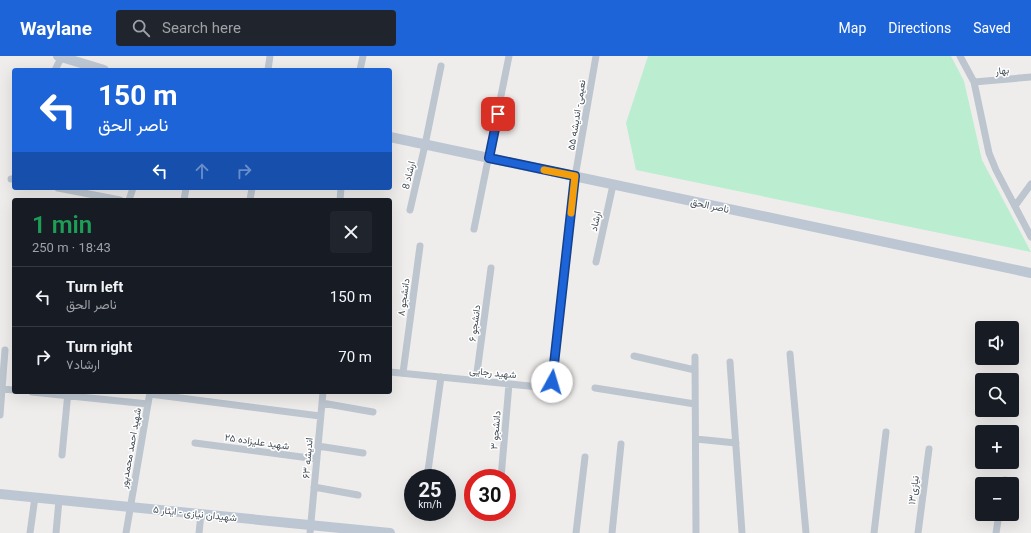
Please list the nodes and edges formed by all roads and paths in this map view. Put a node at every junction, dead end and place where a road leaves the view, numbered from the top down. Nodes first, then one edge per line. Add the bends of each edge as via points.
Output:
1 (61, 56) edge
2 (270, 56) edge
3 (363, 56) edge
4 (509, 56) edge
5 (596, 56) edge
6 (960, 56) edge
7 (441, 66) dead end
8 (56, 68) edge
9 (98, 68) edge
10 (268, 68) edge
11 (360, 68) edge
12 (1031, 77) edge
13 (974, 82) junction
14 (392, 137) edge
15 (425, 145) junction
16 (489, 158) junction
17 (575, 176) junction
18 (1031, 184) edge
19 (613, 185) junction
20 (68, 190) edge
21 (110, 198) edge
22 (1015, 206) junction
23 (410, 210) dead end
24 (474, 229) dead end
25 (1031, 237) edge
26 (420, 246) dead end
27 (596, 262) dead end
28 (491, 268) dead end
29 (1031, 273) edge
30 (5, 350) dead end
31 (790, 354) dead end
32 (634, 356) dead end
33 (695, 357) dead end
34 (730, 362) dead end
35 (695, 370) junction
36 (392, 372) edge
37 (403, 373) junction
38 (442, 377) junction
39 (476, 380) junction
40 (509, 384) junction
41 (595, 388) dead end
42 (2, 389) junction
43 (12, 390) edge
44 (68, 394) edge
45 (150, 394) edge
46 (157, 394) edge
47 (323, 394) edge
48 (322, 403) junction
49 (148, 404) junction
50 (695, 404) junction
51 (373, 412) dead end
52 (0, 415) edge
53 (320, 416) junction
54 (886, 432) dead end
55 (696, 439) junction
56 (195, 443) dead end
57 (736, 443) junction
58 (621, 444) dead end
59 (318, 446) junction
60 (929, 449) dead end
61 (363, 453) dead end
62 (62, 455) dead end
63 (585, 457) dead end
64 (317, 459) junction
65 (428, 469) edge
66 (502, 469) edge
67 (314, 487) junction
68 (0, 494) edge
69 (358, 495) dead end
70 (35, 497) junction
71 (59, 500) junction
72 (130, 507) junction
73 (201, 514) junction
74 (998, 521) edge
75 (310, 529) edge
76 (30, 533) edge
77 (56, 533) edge
78 (126, 533) edge
79 (199, 533) edge
80 (390, 533) edge
81 (576, 533) edge
82 (612, 533) edge
83 (696, 533) edge
84 (742, 533) edge
85 (806, 533) edge
86 (874, 533) edge
87 (918, 533) edge
88 (996, 533) edge

1 - 8 street
1 - 9 street
2 - 10 street
3 - 11 street
4 - 16 street
5 - 17 street, نعیمی- اندیشه ۵۵
6 - 13 street
7 - 15 street, ارشاد 8
12 - 13 street, بهار
13 - 22 street via 989,153
14 - 15 street, ناصر الحق
15 - 16 street, ناصر الحق
15 - 23 street, ارشاد 8
16 - 17 street, ناصر الحق
16 - 24 street
17 - 19 street, ناصر الحق
17 - 40 street, شهید رجایی via 552,382 549,388
18 - 22 street
19 - 27 street, ارشاد
19 - 29 street, ناصر الحق
20 - 21 street
22 - 25 street
26 - 37 street, دانشجو ۸
28 - 39 street, دانشجو ۶
30 - 42 street
31 - 85 street
32 - 35 street
33 - 35 street
34 - 57 street
35 - 50 street
36 - 37 street, شهید رجایی
37 - 38 street, شهید رجایی
38 - 39 street, شهید رجایی
38 - 65 street
39 - 40 street, شهید رجایی
40 - 66 street, دانشجو ۳
41 - 50 street
42 - 43 street
42 - 52 street
44 - 49 street
44 - 62 street
45 - 49 street, شهید احمد محمدپور
46 - 53 street
47 - 48 street, اندیشه ۶۳
48 - 51 street
48 - 53 street, اندیشه ۶۳
49 - 72 street, شهید احمد محمدپور
50 - 55 street
53 - 59 street, اندیشه ۶۳
54 - 86 street
55 - 57 street
55 - 83 street
56 - 64 street, شهید علیزاده ۲۵
57 - 84 street
58 - 82 street
59 - 61 street
59 - 64 street, اندیشه ۶۳
60 - 87 street, نیازی۱۳
63 - 81 street
64 - 67 street, اندیشه ۶۳
67 - 69 street
67 - 75 street, اندیشه ۶۳
68 - 70 street, شهیدان نیازی - ایثار ۵
70 - 71 street, شهیدان نیازی - ایثار ۵
70 - 76 street
71 - 72 street, شهیدان نیازی - ایثار ۵
71 - 77 street
72 - 73 street, شهیدان نیازی - ایثار ۵
72 - 78 street, شهید احمد محمدپور
73 - 75 street, شهیدان نیازی - ایثار ۵
73 - 79 street
74 - 88 street
75 - 80 street, شهیدان نیازی - ایثار ۵

